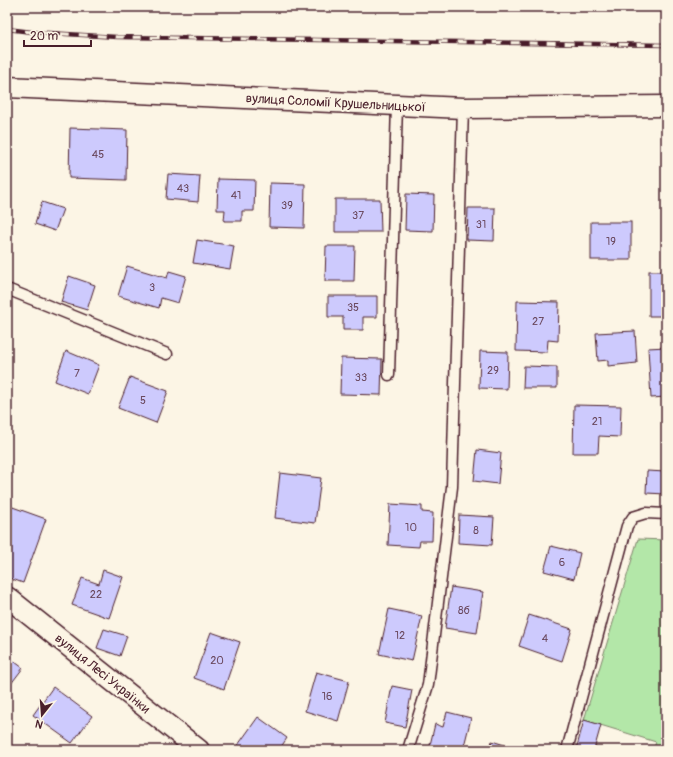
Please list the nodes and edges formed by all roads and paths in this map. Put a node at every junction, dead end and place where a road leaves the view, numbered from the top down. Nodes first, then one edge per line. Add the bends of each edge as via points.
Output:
1 (7, 87) edge
2 (397, 105) junction
3 (666, 106) edge
4 (463, 108) junction
5 (7, 289) edge
6 (167, 354) dead end
7 (389, 375) dead end
8 (666, 514) edge
9 (7, 597) edge
10 (198, 750) edge
11 (408, 750) edge
12 (567, 750) edge

1 - 2 street, вулиця Соломії Крушельницької
2 - 4 street, вулиця Соломії Крушельницької
2 - 7 lane
3 - 4 street, вулиця Соломії Крушельницької
4 - 11 lane via 452,487 428,685
5 - 6 lane
8 - 12 lane via 646,513 633,517 627,526
9 - 10 street, вулиця Лесі Українки

